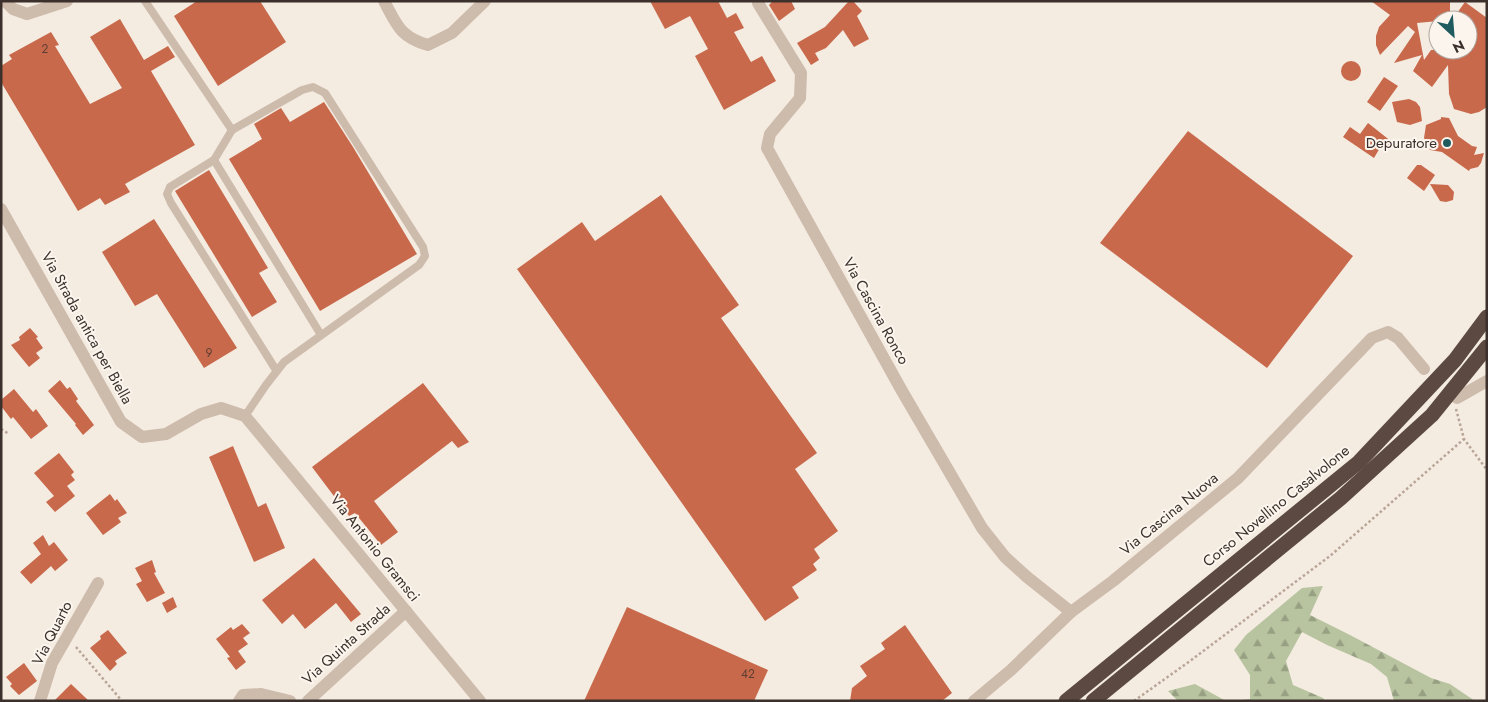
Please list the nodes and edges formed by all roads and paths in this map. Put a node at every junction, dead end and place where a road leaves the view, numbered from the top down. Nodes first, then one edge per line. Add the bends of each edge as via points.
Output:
1 (5, 1) edge
2 (67, 1) edge
3 (145, 1) edge
4 (384, 1) edge
5 (485, 1) edge
6 (758, 1) edge
7 (232, 130) junction
8 (214, 160) junction
9 (1, 209) edge
10 (1487, 317) edge
11 (321, 335) junction
12 (1487, 347) edge
13 (1424, 369) dead end
14 (276, 370) junction
15 (1487, 381) edge
16 (1457, 398) joint
17 (245, 416) junction
18 (1, 429) edge
19 (9, 434) dead end
20 (1464, 439) junction
21 (1487, 470) edge
22 (98, 583) dead end
23 (406, 612) junction
24 (1071, 612) junction
25 (66, 637) junction
26 (40, 701) edge
27 (122, 701) edge
28 (239, 701) edge
29 (290, 701) edge
30 (308, 701) edge
31 (480, 701) edge
32 (974, 701) edge
33 (1066, 701) edge
34 (1093, 701) edge
35 (1134, 701) edge

1 - 2 street via 13,9 27,14
3 - 7 lane
4 - 5 street via 399,30 414,41 428,45 452,33
6 - 24 street, Via Cascina Ronco via 802,73 800,98 770,134 768,148 982,528 1005,557
7 - 8 lane
7 - 11 lane via 302,90 313,87 324,93 423,247 425,256 419,265
8 - 11 lane
8 - 14 lane via 170,187 167,194
9 - 17 street, Via Strada antica per Biella via 121,422 142,437 166,434 201,414 221,408
10 - 33 highway, Corso Novellino Casalvolone via 1455,360 1359,462
11 - 14 lane
12 - 34 highway via 1432,415 1341,498
13 - 24 street, Via Cascina Nuova via 1398,338 1388,332 1372,338 1238,478
14 - 17 lane
15 - 16 street
16 - 20 path via 1456,412
17 - 23 street, Via Antonio Gramsci
18 - 19 path
20 - 21 path
20 - 35 path via 1330,556
22 - 25 street, Via Quarto
23 - 30 street, Via Quinta Strada
23 - 31 street, Via Antonio Gramsci
24 - 32 street, Via Cascina Nuova
25 - 26 street, Via Quarto via 52,663
25 - 27 path
28 - 29 street via 243,695 261,694

